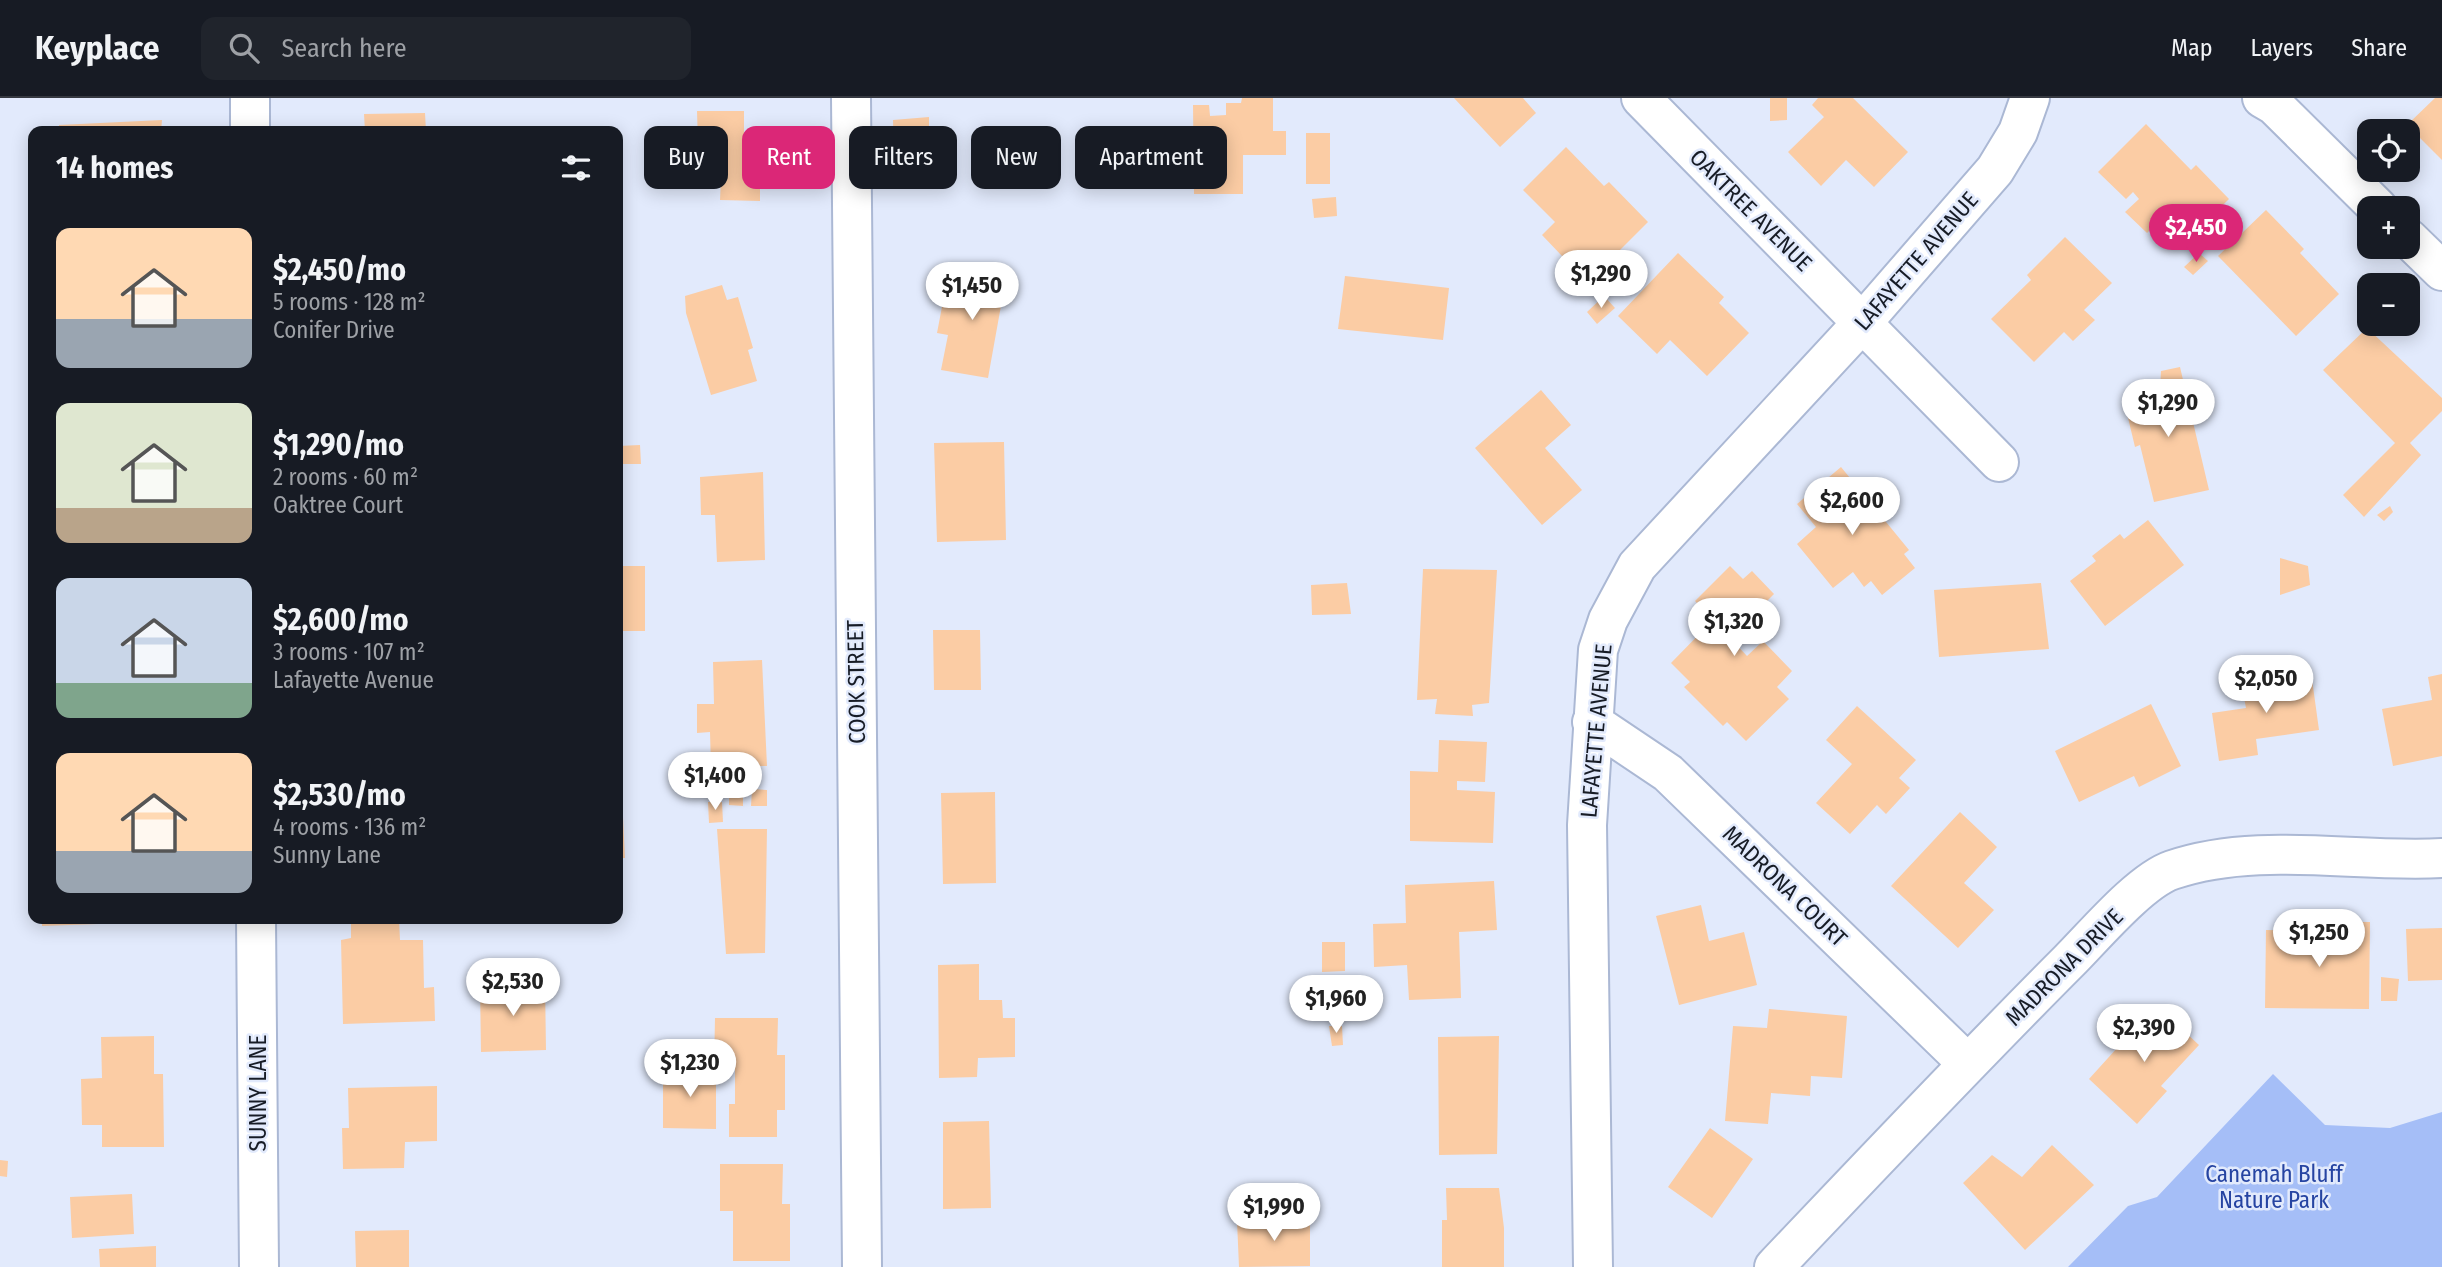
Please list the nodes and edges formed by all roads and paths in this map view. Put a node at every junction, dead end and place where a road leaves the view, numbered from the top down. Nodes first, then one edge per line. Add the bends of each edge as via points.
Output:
1 (250, 98) edge
2 (851, 98) edge
3 (1641, 98) edge
4 (2030, 98) edge
5 (2262, 98) edge
6 (250, 126) edge
7 (2366, 196) edge
8 (2420, 250) edge
9 (2442, 271) edge
10 (1862, 323) junction
11 (1999, 462) dead end
12 (1592, 722) junction
13 (2442, 858) edge
14 (256, 924) edge
15 (1967, 1063) junction
16 (259, 1267) edge
17 (862, 1267) edge
18 (1593, 1267) edge
19 (1774, 1267) edge

1 - 6 street
2 - 17 street, COOK STREET
3 - 10 street, OAKTREE AVENUE
4 - 10 street, LAFAYETTE AVENUE via 2018,132 1996,170
5 - 7 street via 2274,104
8 - 9 street
10 - 11 street, OAKTREE AVENUE
10 - 12 street, LAFAYETTE AVENUE via 1637,566 1612,611 1598,650
12 - 15 street, MADRONA COURT via 1668,773
12 - 18 street, LAFAYETTE AVENUE via 1587,825
13 - 15 street, MADRONA DRIVE via 2260,856 2171,871 2135,895
14 - 16 street, SUNNY LANE
15 - 19 street, MADRONA DRIVE

